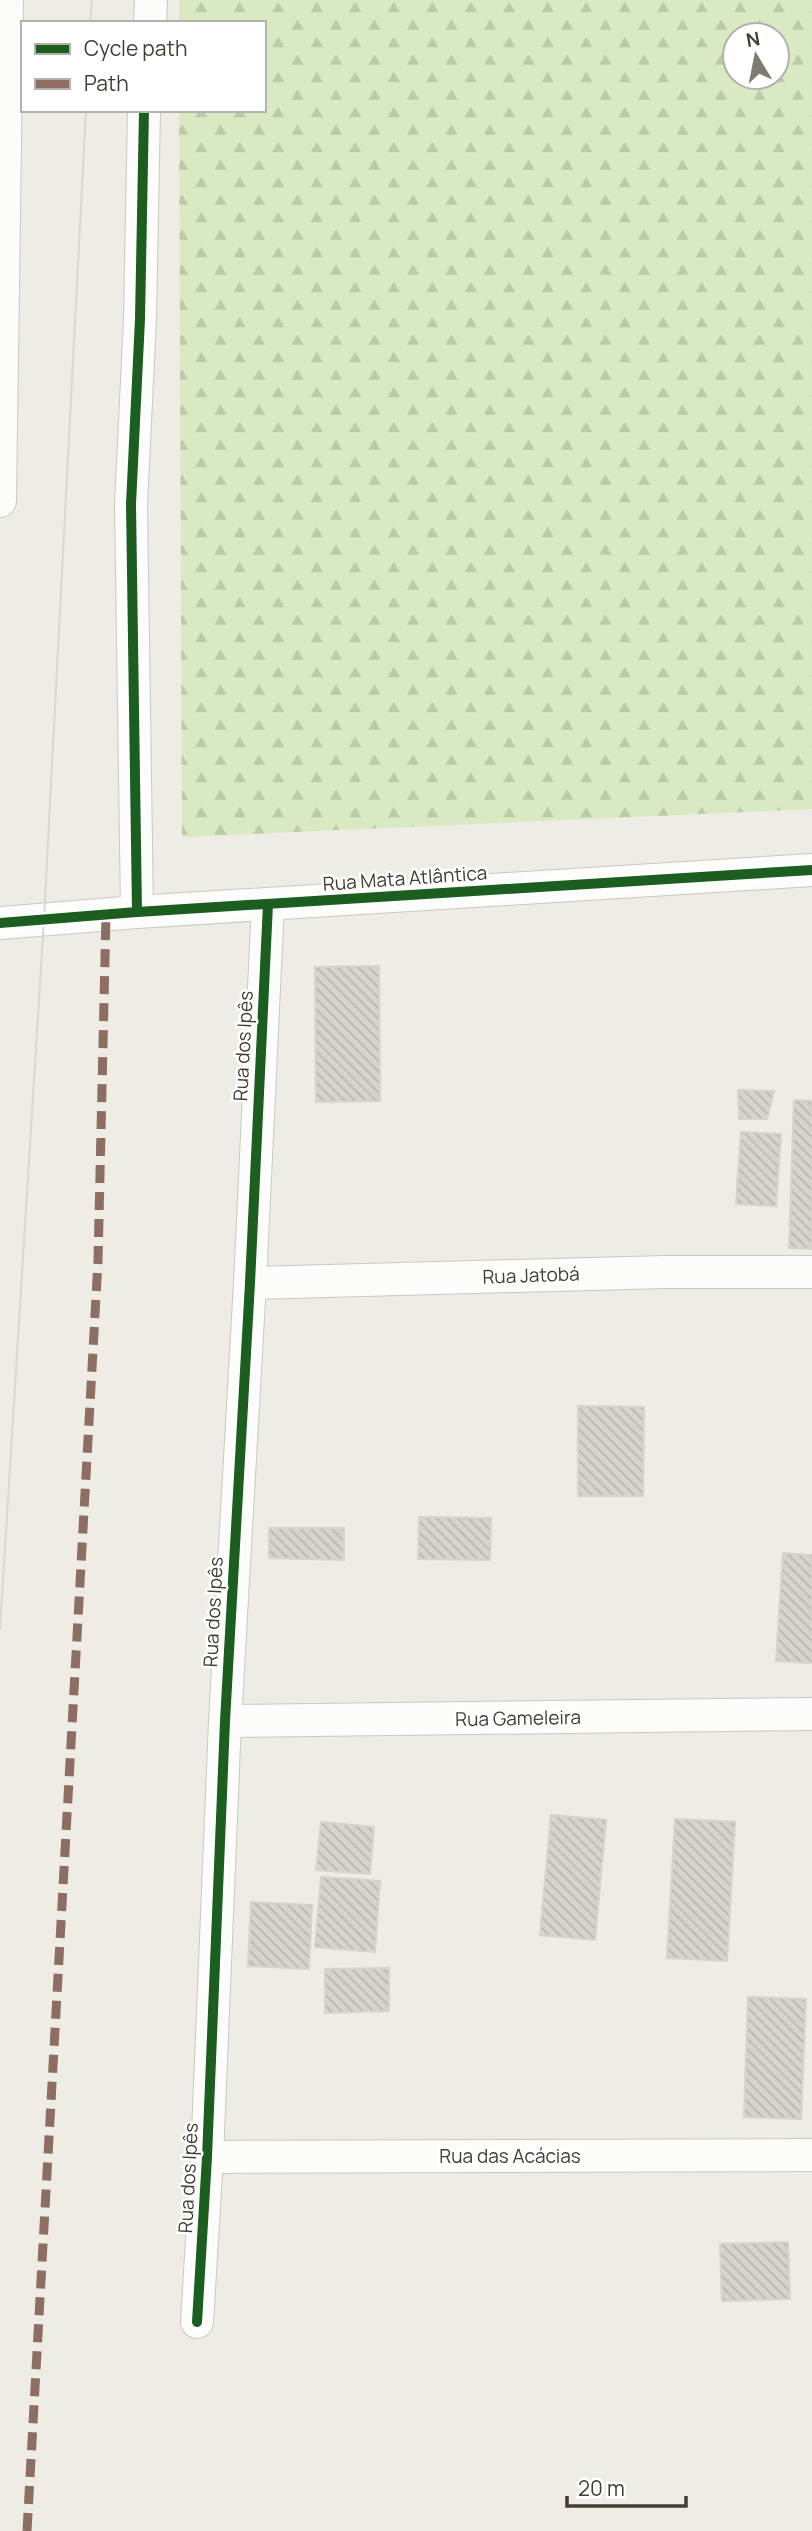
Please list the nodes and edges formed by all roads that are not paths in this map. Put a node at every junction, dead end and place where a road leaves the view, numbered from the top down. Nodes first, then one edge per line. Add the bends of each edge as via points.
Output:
1 (7, 0) edge
2 (151, 0) edge
3 (150, 21) edge
4 (144, 112) edge
5 (0, 501) edge
6 (812, 870) edge
7 (268, 904) junction
8 (137, 912) junction
9 (0, 923) edge
10 (812, 1272) edge
11 (250, 1283) junction
12 (812, 1714) edge
13 (225, 1721) junction
14 (812, 2155) edge
15 (207, 2157) junction
16 (197, 2322) dead end

1 - 5 street
2 - 3 street
4 - 8 street via 131,504
6 - 7 street, Rua Mata Atlântica
7 - 8 street, Rua Mata Atlântica
7 - 11 street, Rua dos Ipês
8 - 9 street, Rua Mata Atlântica
10 - 11 street, Rua Jatobá
11 - 13 street, Rua dos Ipês
12 - 13 street, Rua Gameleira
13 - 15 street, Rua dos Ipês
14 - 15 street, Rua das Acácias
15 - 16 street, Rua dos Ipês

